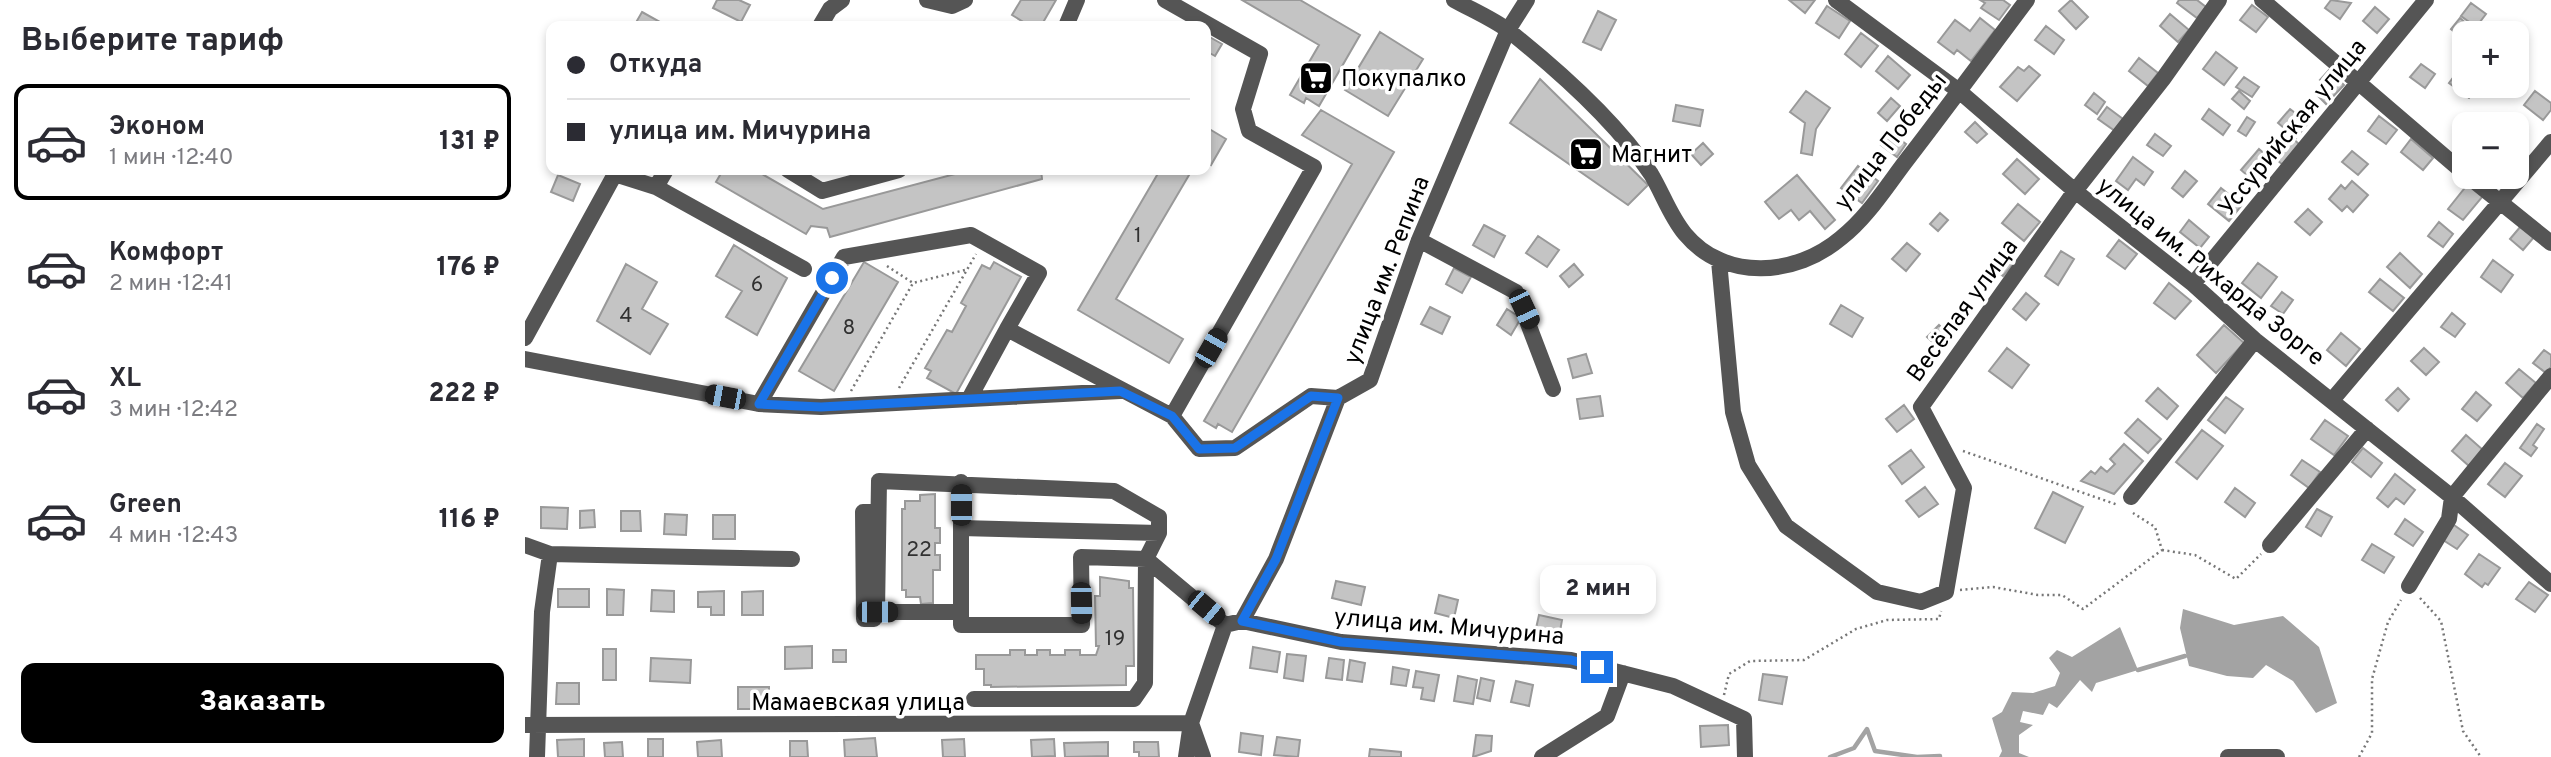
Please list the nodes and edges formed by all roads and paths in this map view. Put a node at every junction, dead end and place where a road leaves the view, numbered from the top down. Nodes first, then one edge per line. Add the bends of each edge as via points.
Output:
1 (842, 0) edge
2 (927, 0) edge
3 (965, 0) edge
4 (1077, 0) edge
5 (1165, 0) edge
6 (1454, 0) edge
7 (1527, 0) edge
8 (1836, 0) edge
9 (2027, 0) edge
10 (2219, 0) edge
11 (2262, 0) edge
12 (2426, 0) edge
13 (823, 21) edge
14 (1068, 21) edge
15 (1202, 21) edge
16 (1211, 26) edge
17 (1508, 30) junction
18 (2357, 83) junction
19 (1959, 91) junction
20 (2551, 142) edge
21 (2452, 163) edge
22 (614, 175) edge
23 (618, 175) edge
24 (663, 175) edge
25 (795, 175) edge
26 (881, 175) edge
27 (656, 187) junction
28 (2483, 189) edge
29 (2075, 191) junction
30 (2499, 202) junction
31 (1419, 240) junction
32 (983, 242) junction
33 (2551, 243) edge
34 (867, 253) junction
35 (1719, 261) junction
36 (804, 270) dead end
37 (967, 270) junction
38 (913, 283) junction
39 (2193, 284) junction
40 (1007, 329) junction
41 (525, 338) edge
42 (2255, 340) junction
43 (525, 359) edge
44 (2551, 376) edge
45 (1553, 389) dead end
46 (1120, 391) junction
47 (1338, 398) junction
48 (969, 399) junction
49 (2333, 399) junction
50 (759, 404) junction
51 (890, 404) junction
52 (842, 406) junction
53 (1172, 416) junction
54 (2367, 429) junction
55 (1940, 443) junction
56 (961, 482) junction
57 (2131, 497) dead end
58 (2452, 497) junction
59 (863, 512) joint
60 (961, 528) junction
61 (1159, 533) junction
62 (525, 545) edge
63 (2270, 545) joint
64 (2162, 550) junction
65 (550, 554) junction
66 (792, 559) dead end
67 (1146, 559) junction
68 (2551, 584) edge
69 (2409, 586) junction
70 (1946, 592) junction
71 (961, 612) junction
72 (1233, 623) junction
73 (1623, 673) junction
74 (974, 699) dead end
75 (1720, 708) junction
76 (1191, 723) junction
77 (531, 726) edge
78 (537, 757) edge
79 (1186, 757) edge
80 (1203, 757) edge
81 (1542, 757) edge
82 (1745, 757) edge
83 (2228, 757) edge
84 (2277, 757) edge
85 (2359, 757) edge
86 (2481, 757) edge

1 - 13 street
2 - 3 street via 951,6
4 - 14 street
5 - 15 street
6 - 17 street
7 - 17 street, улица им. Репина
8 - 19 street, улица им. Рихарда Зорге
9 - 19 street, улица Победы
10 - 29 street, Весёлая улица
11 - 18 street
12 - 18 street, Уссурийская улица
16 - 53 street via 1260,54 1243,109 1249,131 1314,167
17 - 31 street, улица им. Репина
17 - 35 street via 1612,127 1651,175 1685,234 1702,252
18 - 21 street
18 - 39 street, Уссурийская улица
19 - 29 street, улица им. Рихарда Зорге
19 - 35 street, улица Победы via 1841,239 1800,263 1766,270
20 - 30 street
22 - 41 street
23 - 27 street
24 - 27 street
25 - 26 street via 822,191
27 - 36 street
28 - 30 street
29 - 39 street, улица им. Рихарда Зорге
29 - 55 street, Весёлая улица via 1921,407
30 - 33 street
30 - 49 street
31 - 45 street via 1516,292
31 - 47 street, улица им. Репина via 1370,380
32 - 34 street via 971,235
32 - 37 path
32 - 40 street via 1039,272
34 - 38 path
34 - 50 street via 844,257
35 - 70 street via 1733,412 1748,465 1786,526 1877,592 1921,602
37 - 38 path
37 - 51 path
38 - 52 path
39 - 42 street, улица им. Рихарда Зорге
40 - 46 street
40 - 48 street
42 - 49 street, улица им. Рихарда Зорге
42 - 57 street
43 - 50 street
44 - 58 street
46 - 48 street
46 - 53 street
47 - 53 street via 1311,396 1235,448 1199,449
47 - 72 street, улица им. Репина via 1276,559
48 - 51 street
49 - 54 street, улица им. Рихарда Зорге
50 - 52 street
51 - 52 street
54 - 58 street, улица им. Рихарда Зорге
54 - 63 street
55 - 64 path via 2125,508 2155,527
55 - 70 street, Весёлая улица via 1964,488
56 - 60 street
56 - 61 street via 1114,491 1159,517
56 - 71 street via 879,481 877,612
58 - 68 street, улица им. Рихарда Зорге
58 - 69 street via 2449,519
59 - 59 street via 873,512 874,618 864,618
60 - 61 street
60 - 71 street
61 - 67 street
62 - 65 street
63 - 64 path via 2237,579 2195,555
64 - 70 path via 2083,609 2062,595 1993,587
65 - 66 street
65 - 77 street
67 - 71 street via 1081,557 1082,625 961,625
67 - 72 street
67 - 74 street via 1145,682 1134,699
69 - 85 path via 2388,622 2372,679 2372,733
69 - 86 path via 2441,621 2463,731
70 - 75 path via 1939,619 1887,620 1856,629 1804,660 1750,661 1729,674
72 - 73 street, улица им. Мичурина via 1341,642 1571,660
72 - 76 street, улица им. Репина
73 - 75 street, улица им. Мичурина via 1673,686
73 - 81 street via 1607,716
75 - 82 street, улица им. Мичурина via 1744,719
76 - 77 street, Мамаевская улица
76 - 79 street, улица им. Репина
76 - 80 street
77 - 78 street
83 - 84 street

